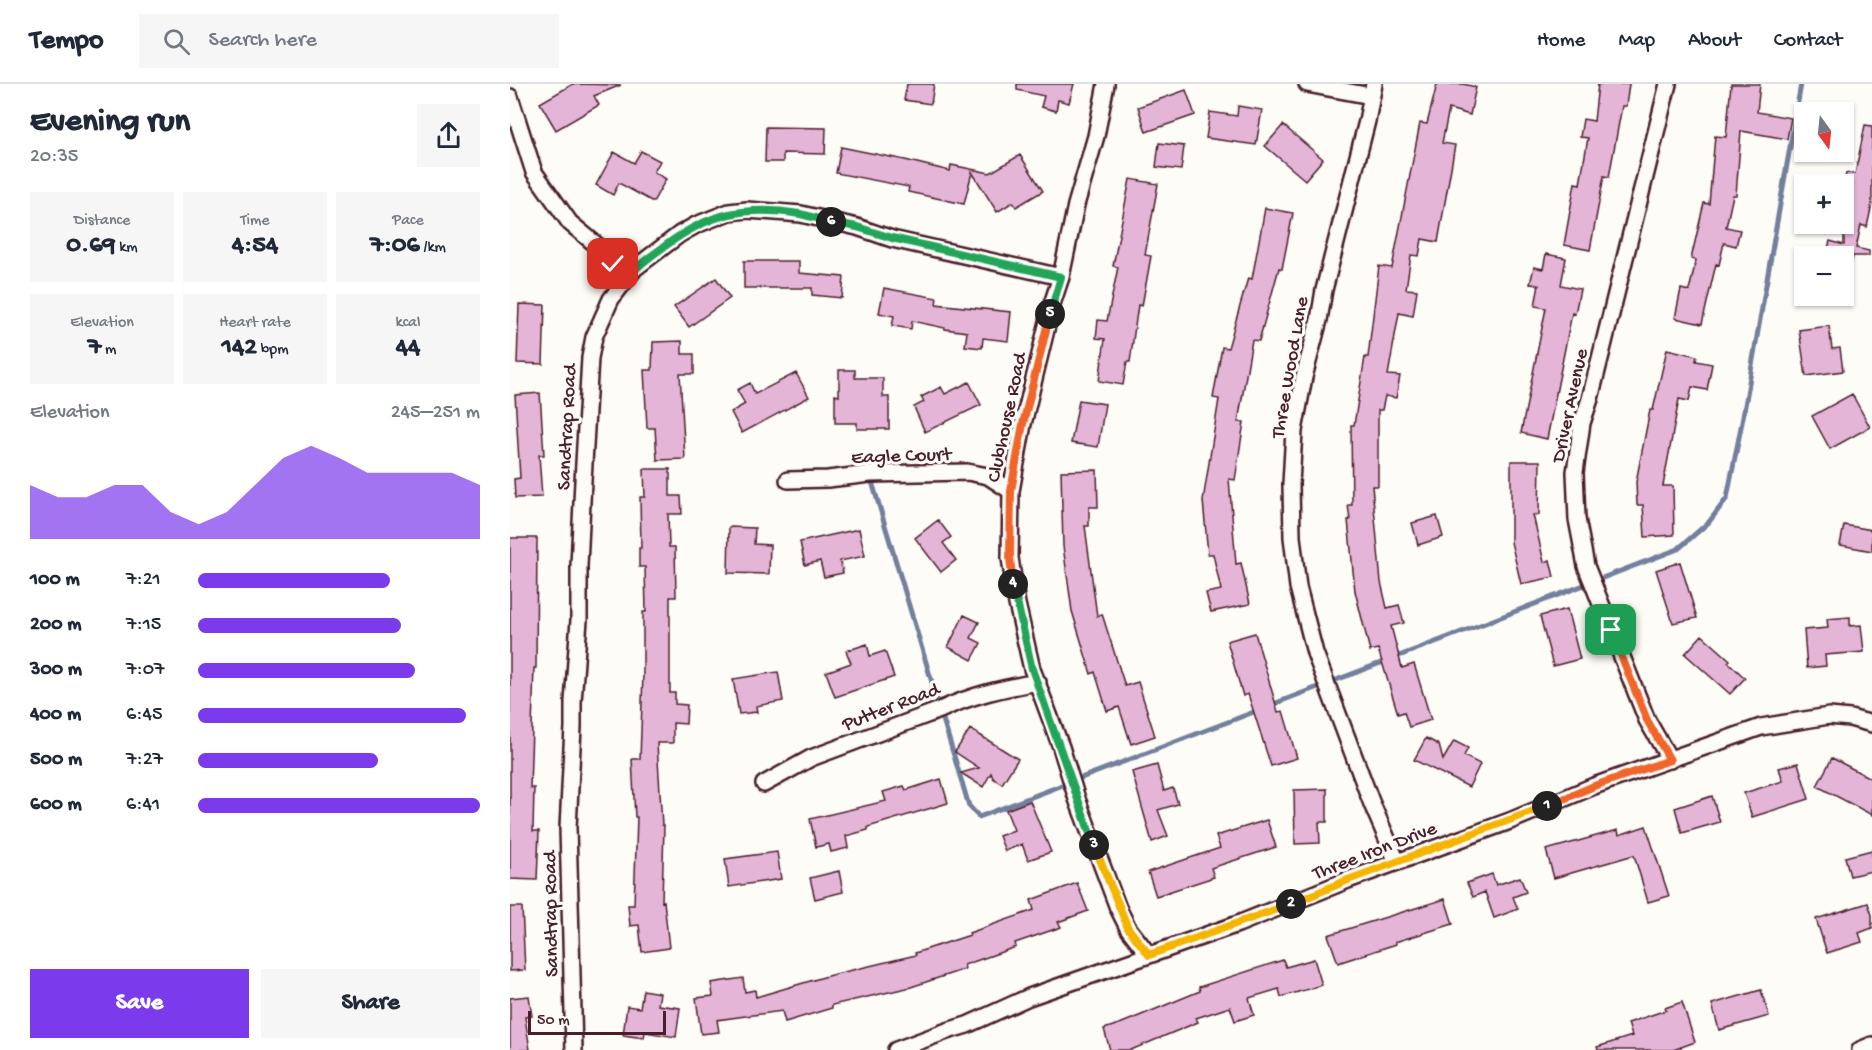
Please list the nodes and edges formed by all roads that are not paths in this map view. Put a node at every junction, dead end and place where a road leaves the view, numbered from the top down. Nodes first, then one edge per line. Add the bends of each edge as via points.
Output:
1 (1106, 84) edge
2 (1306, 84) edge
3 (1668, 84) edge
4 (1372, 90) edge
5 (510, 97) edge
6 (1061, 277) junction
7 (622, 282) junction
8 (788, 480) dead end
9 (1011, 491) junction
10 (1038, 682) junction
11 (1872, 724) edge
12 (1670, 760) junction
13 (764, 784) dead end
14 (1397, 862) junction
15 (1149, 955) junction
16 (1872, 1044) edge
17 (574, 1050) edge
18 (896, 1050) edge
19 (1860, 1050) edge

1 - 6 street, Clubhouse Road
2 - 4 street
3 - 12 street, Driver Avenue via 1582,423 1575,484 1586,566 1647,720
4 - 14 street, Three Wood Lane via 1304,377 1290,484 1298,587 1315,653
5 - 7 street via 534,172 570,223 613,264
6 - 7 street, Sandtrap Road via 801,214 747,210 729,212 688,230
6 - 9 street, Clubhouse Road via 1023,424
7 - 17 street, Sandtrap Road via 601,316 594,337 586,405 568,828
8 - 9 street, Eagle Court via 967,472 988,476
9 - 10 street, Clubhouse Road via 1012,582
10 - 13 street, Putter Road via 956,702 811,758
10 - 15 street, Clubhouse Road via 1118,908
11 - 12 street, Three Iron Drive via 1828,716 1761,727
12 - 14 street, Three Iron Drive
14 - 15 street, Three Iron Drive
15 - 18 street, Three Iron Drive
16 - 19 street

